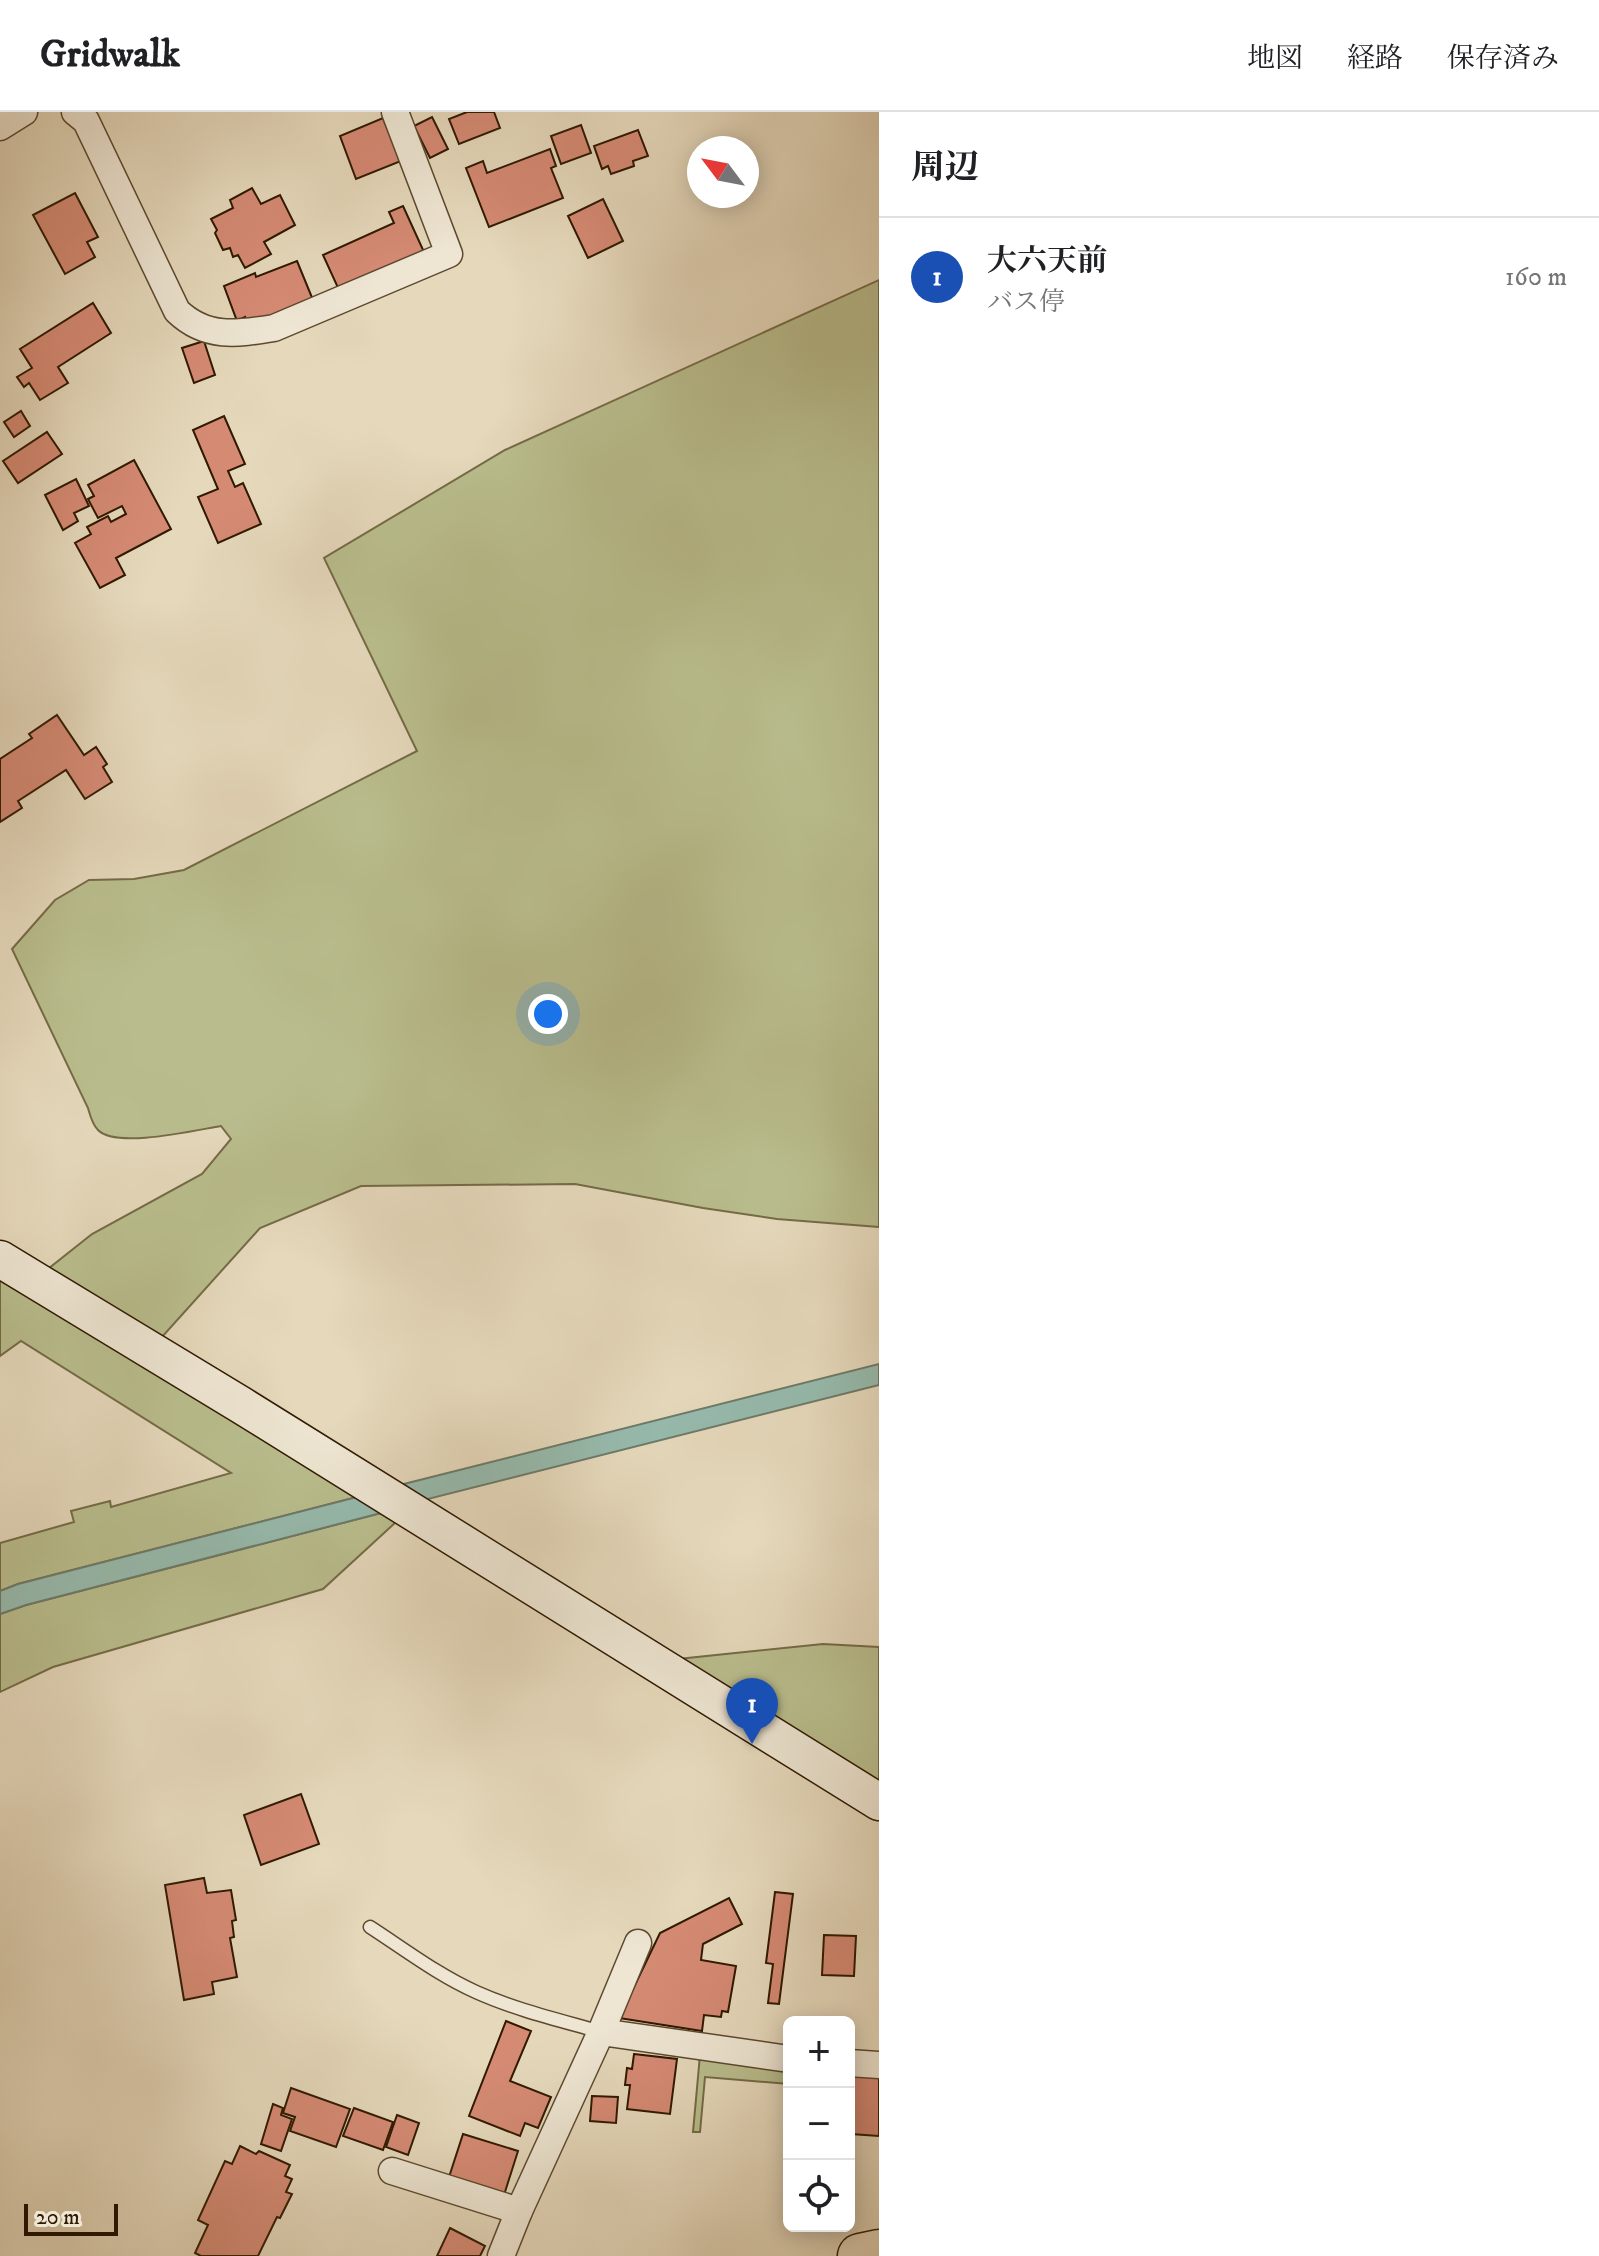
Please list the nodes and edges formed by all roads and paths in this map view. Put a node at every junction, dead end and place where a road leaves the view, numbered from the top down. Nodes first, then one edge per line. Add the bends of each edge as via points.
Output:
1 (24, 112) edge
2 (75, 112) edge
3 (395, 112) edge
4 (0, 127) edge
5 (0, 1259) edge
6 (879, 1802) edge
7 (370, 1927) dead end
8 (638, 1943) dead end
9 (601, 2032) junction
10 (783, 2058) edge
11 (855, 2063) edge
12 (879, 2065) edge
13 (392, 2171) dead end
14 (519, 2211) junction
15 (879, 2252) edge
16 (501, 2256) edge
17 (860, 2256) edge

1 - 4 street
2 - 3 street via 86,121 177,311 199,328 221,333 274,328 449,254
5 - 6 street
7 - 9 lane via 476,1992
8 - 9 street
9 - 10 street
9 - 14 street
11 - 12 street
13 - 14 street
14 - 16 street
15 - 17 highway

